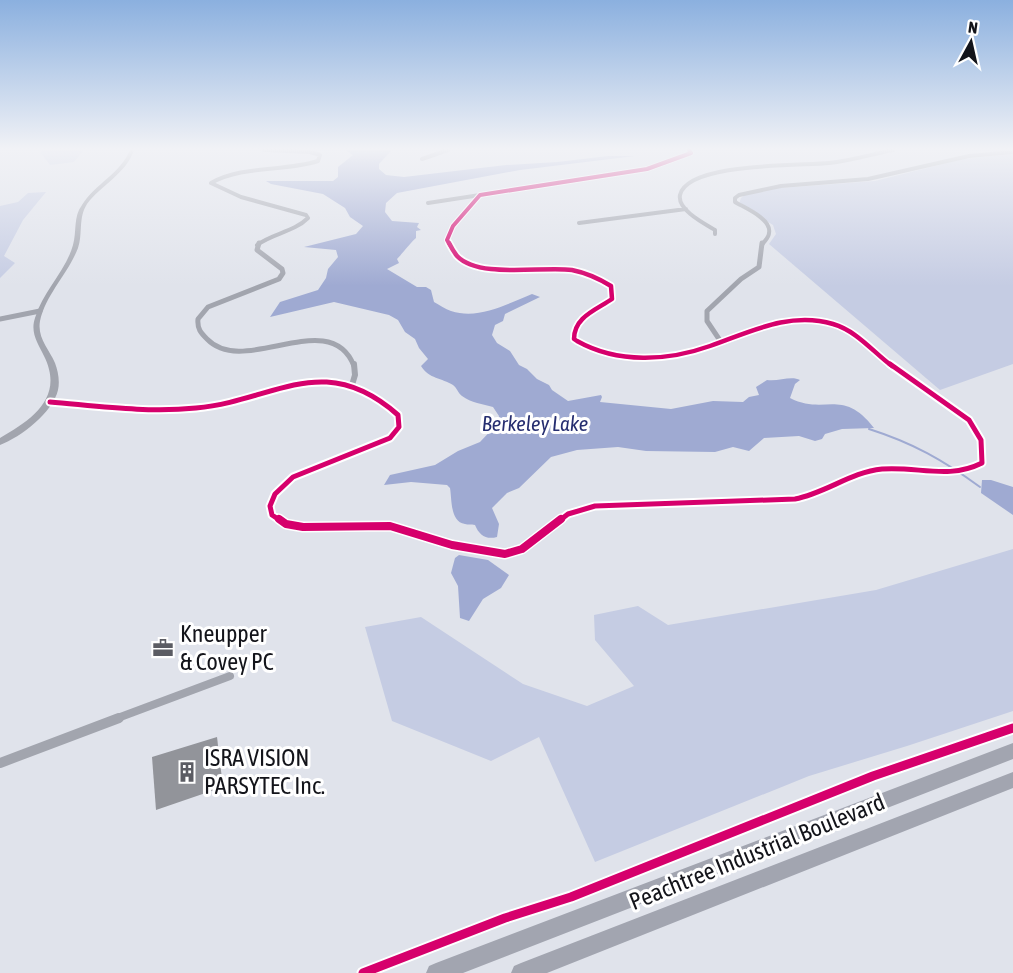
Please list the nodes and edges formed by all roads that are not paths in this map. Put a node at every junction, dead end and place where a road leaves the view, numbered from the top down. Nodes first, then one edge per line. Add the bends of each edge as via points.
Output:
1 (92, 195) edge
2 (238, 195) edge
3 (477, 195) edge
4 (480, 195) edge
5 (681, 195) edge
6 (738, 195) edge
7 (428, 203) dead end
8 (686, 208) junction
9 (579, 223) dead end
10 (715, 234) dead end
11 (40, 311) junction
12 (0, 319) edge
13 (721, 342) junction
14 (352, 385) junction
15 (50, 402) junction
16 (0, 442) edge
17 (230, 676) dead end
18 (1013, 751) edge
19 (0, 763) edge
20 (1013, 780) edge
21 (436, 973) edge
22 (521, 973) edge

1 - 11 street via 81,209 75,248
2 - 14 street via 308,218 257,245 255,248 283,273 279,279 208,307 199,315 197,325 202,335 222,349 238,351 318,340 334,344 347,351 354,363
3 - 7 street
4 - 13 street via 453,226 447,240 450,251 458,258 484,269 541,267 580,271 612,286 612,299 576,322 574,339 581,344 638,358 663,357
5 - 8 street
6 - 13 street via 735,202 765,221 770,230 762,243 759,267 707,311 707,321
8 - 9 street
8 - 10 street
11 - 12 street
11 - 15 street via 36,332 56,384
13 - 14 street via 774,322 799,318 842,326 969,420 979,430 984,444 982,463 955,474 901,467 878,469 806,497 772,501 595,506 568,514 522,549 505,554 452,545 390,526 286,524 273,515 270,506 274,494 293,477 390,438 399,427 398,415 387,404
14 - 15 street via 306,383 198,408 140,409
15 - 16 street via 25,426
17 - 19 street
18 - 21 highway, Peachtree Industrial Boulevard
20 - 22 highway, Peachtree Industrial Boulevard

